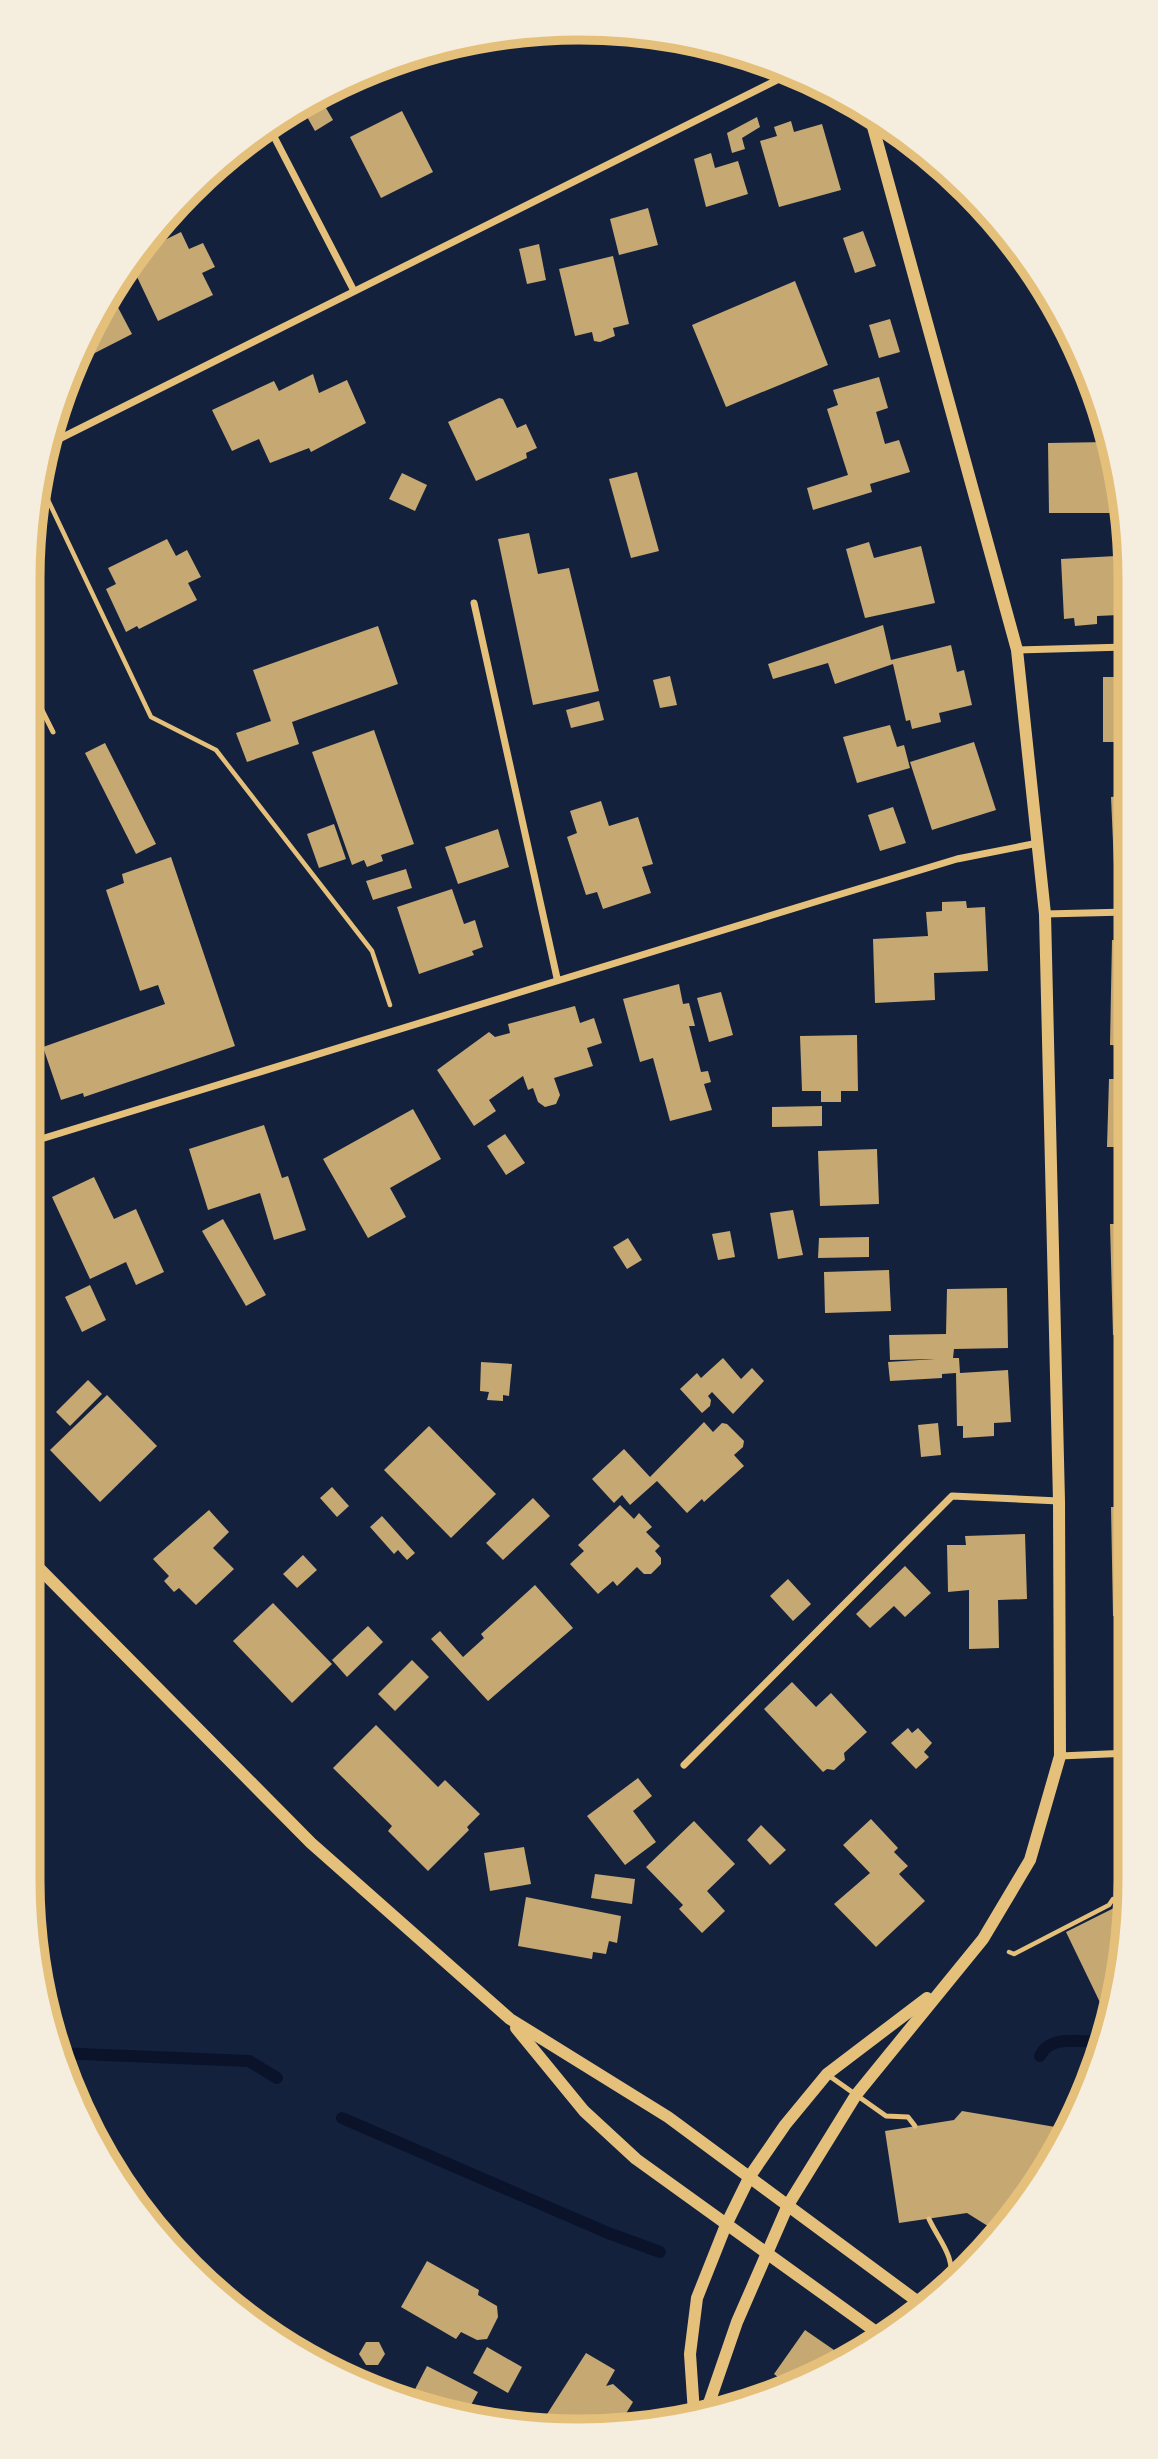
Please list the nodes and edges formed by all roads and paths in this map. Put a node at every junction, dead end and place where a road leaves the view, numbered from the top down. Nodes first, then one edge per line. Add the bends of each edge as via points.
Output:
1 (779, 79) edge
2 (873, 128) edge
3 (274, 136) edge
4 (354, 291) junction
5 (59, 439) edge
6 (47, 498) edge
7 (474, 603) dead end
8 (1118, 647) edge
9 (1017, 650) junction
10 (40, 706) edge
11 (53, 732) dead end
12 (1038, 843) junction
13 (1118, 912) edge
14 (1045, 914) junction
15 (557, 978) junction
16 (397, 1028) junction
17 (40, 1139) edge
18 (1059, 1501) junction
19 (40, 1569) edge
20 (1118, 1754) edge
21 (1060, 1756) junction
22 (684, 1765) dead end
23 (1118, 1893) edge
24 (983, 1939) junction
25 (939, 1990) junction
26 (510, 2019) junction
27 (827, 2074) junction
28 (856, 2095) junction
29 (915, 2126) dead end
30 (750, 2176) junction
31 (789, 2205) junction
32 (929, 2219) dead end
33 (726, 2225) junction
34 (765, 2253) junction
35 (953, 2268) edge
36 (916, 2300) edge
37 (874, 2330) edge
38 (710, 2402) edge
39 (694, 2406) edge

1 - 4 street
2 - 9 street
3 - 4 street
4 - 5 street
6 - 16 path via 151,717 216,750 372,951
7 - 15 street
8 - 9 street
9 - 12 street
10 - 11 lane
12 - 14 street
12 - 15 street via 957,859
13 - 14 street
14 - 18 street
15 - 16 street
16 - 17 street
18 - 21 street
18 - 22 street via 952,1496
19 - 26 street via 311,1843
20 - 21 street
21 - 24 street via 1030,1860
23 - 24 path via 1109,1905 1014,1954
24 - 25 street
25 - 27 street
25 - 28 street
26 - 30 street via 668,2117
26 - 33 street via 584,2111 636,2158
27 - 28 lane
27 - 30 street
28 - 29 lane via 886,2116 908,2117
28 - 31 street
30 - 31 street
30 - 33 street
31 - 34 street
31 - 36 street
32 - 35 lane via 948,2250
33 - 34 street
33 - 39 street via 697,2298 690,2354
34 - 37 street
34 - 38 street

